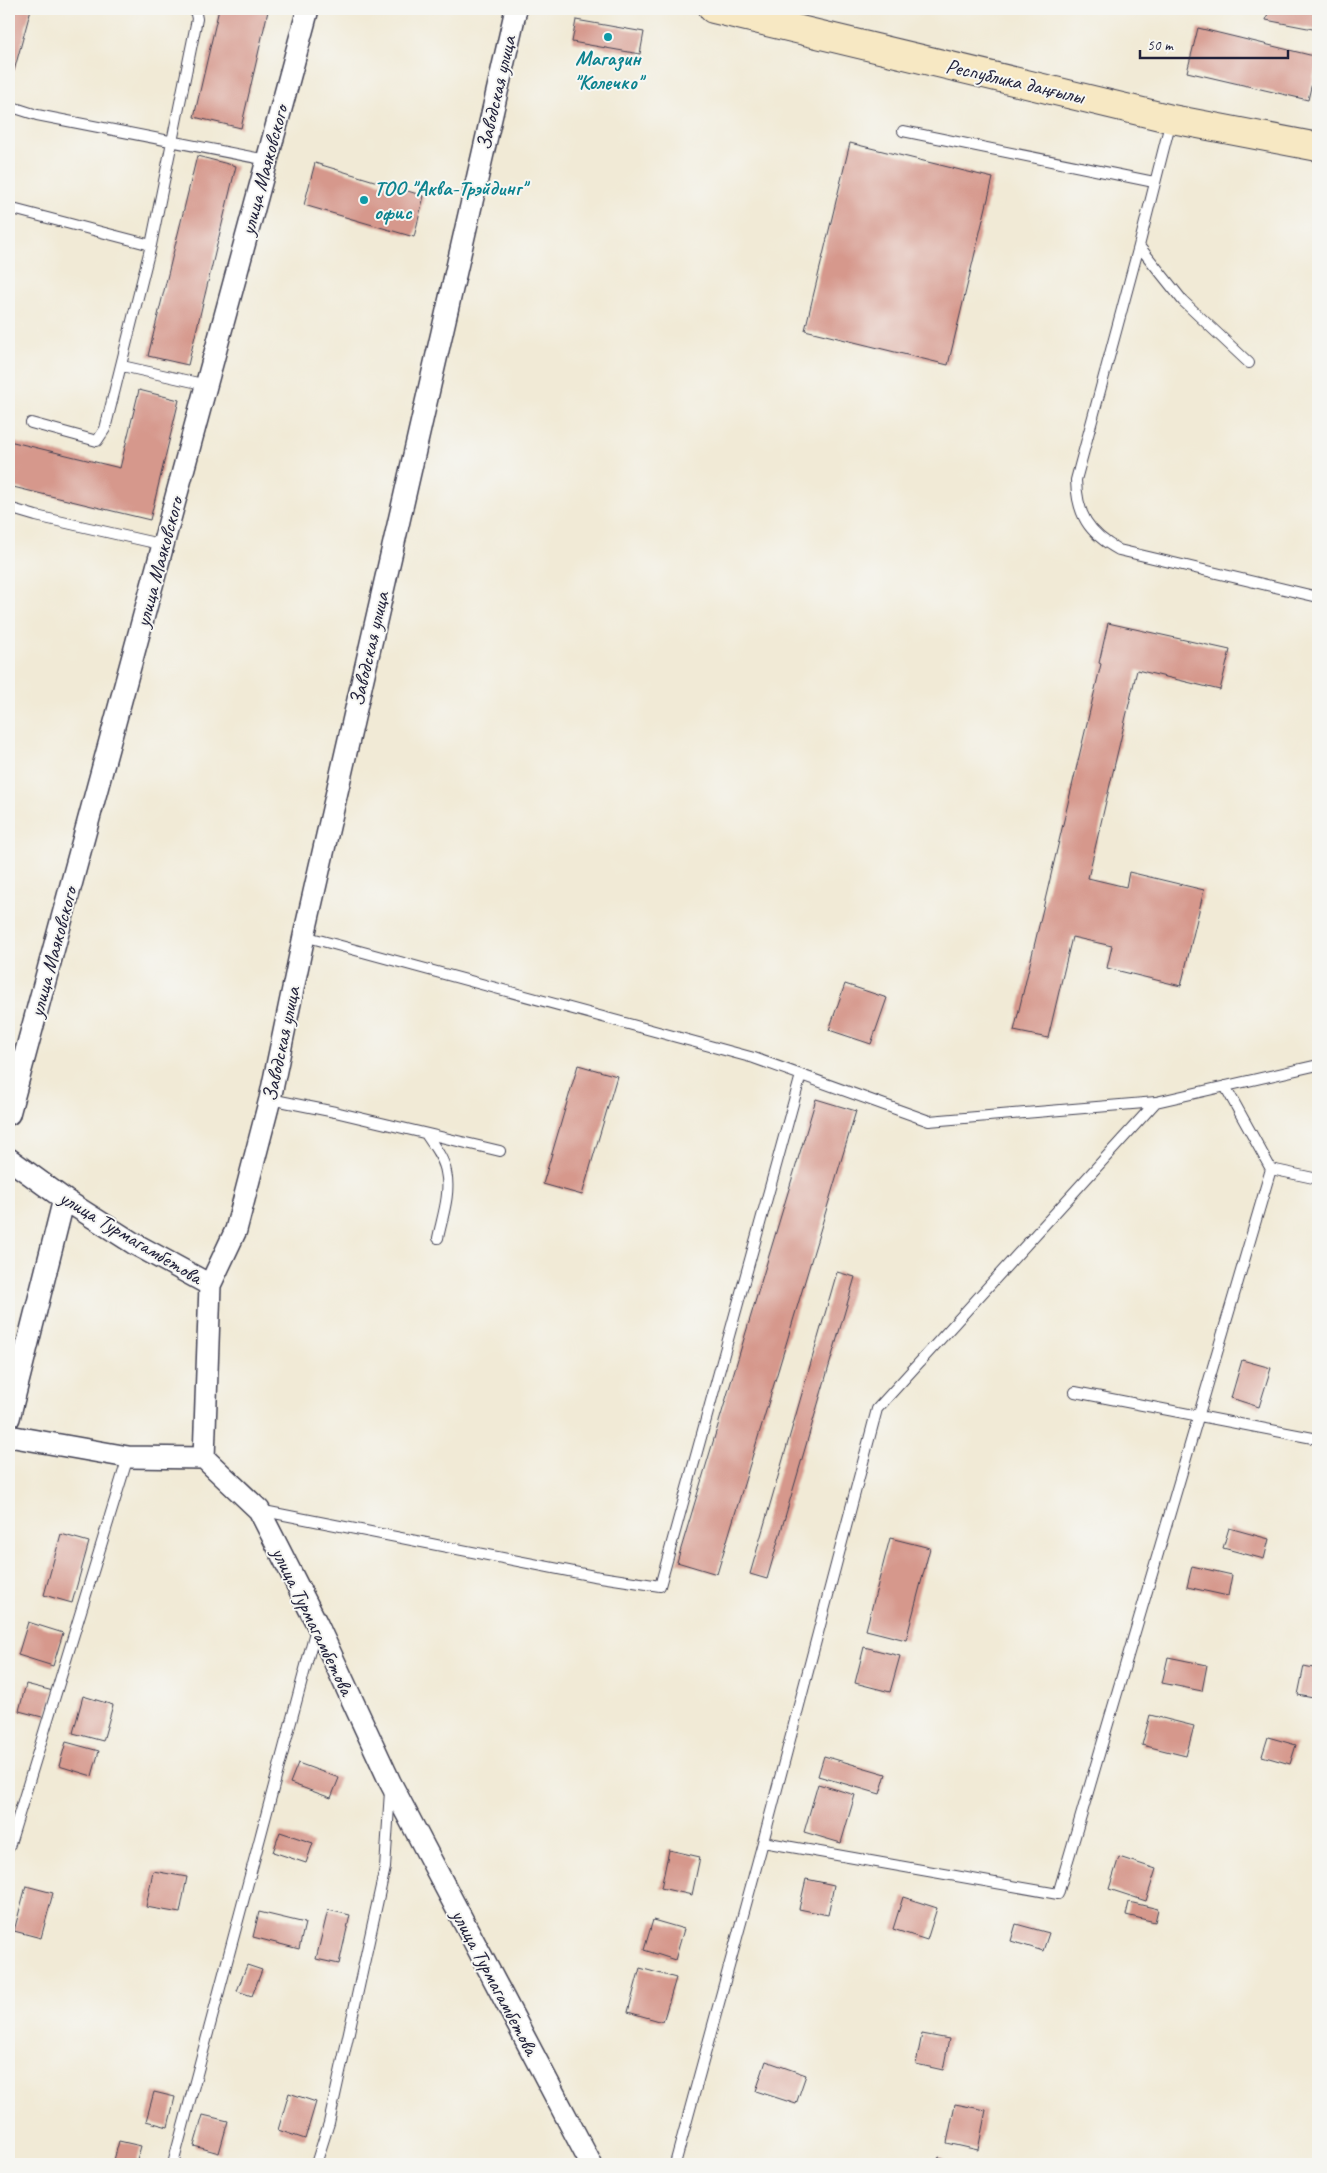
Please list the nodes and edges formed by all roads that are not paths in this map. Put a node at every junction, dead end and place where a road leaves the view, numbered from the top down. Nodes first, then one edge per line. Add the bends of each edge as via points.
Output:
1 (195, 9) edge
2 (308, 9) edge
3 (516, 9) edge
4 (713, 9) edge
5 (9, 106) edge
6 (1172, 118) junction
7 (903, 131) dead end
8 (171, 141) junction
9 (1318, 147) edge
10 (267, 160) junction
11 (1154, 182) junction
12 (9, 208) edge
13 (151, 245) junction
14 (1139, 246) junction
15 (1249, 363) dead end
16 (122, 366) junction
17 (207, 385) junction
18 (31, 423) dead end
19 (9, 508) edge
20 (164, 545) junction
21 (1318, 597) edge
22 (304, 936) junction
23 (1318, 1065) edge
24 (801, 1075) junction
25 (1225, 1086) junction
26 (270, 1099) junction
27 (1156, 1102) junction
28 (9, 1114) edge
29 (426, 1134) junction
30 (500, 1151) dead end
31 (9, 1159) edge
32 (1270, 1169) junction
33 (1318, 1179) edge
34 (64, 1199) junction
35 (438, 1238) dead end
36 (210, 1285) junction
37 (1075, 1392) dead end
38 (1198, 1416) junction
39 (9, 1418) edge
40 (9, 1436) edge
41 (1318, 1439) edge
42 (128, 1457) junction
43 (204, 1458) junction
44 (259, 1510) junction
45 (317, 1624) junction
46 (390, 1782) junction
47 (763, 1842) junction
48 (9, 1847) edge
49 (173, 2164) edge
50 (316, 2164) edge
51 (591, 2164) edge
52 (675, 2164) edge

1 - 8 lane via 197,19
2 - 10 street, улица Маяковского
3 - 22 street, Заводская улица
4 - 6 main road, Республика даңғылы
5 - 8 lane via 37,115
6 - 9 main road, Республика даңғылы
6 - 11 lane
7 - 11 lane
8 - 10 lane
8 - 13 lane
10 - 17 street, улица Маяковского
11 - 14 lane
12 - 13 lane
13 - 16 lane
14 - 15 lane via 1183,301
14 - 21 lane via 1076,480 1076,496 1082,514 1095,533 1119,550
16 - 17 lane
16 - 18 lane via 105,429 97,441
17 - 20 street, улица Маяковского
19 - 20 lane
20 - 28 street, улица Маяковского
22 - 24 lane via 754,1058
22 - 26 street, Заводская улица
23 - 25 lane
24 - 27 lane via 929,1121
24 - 44 lane via 660,1586
25 - 27 lane
25 - 32 lane
26 - 29 lane
26 - 36 street, Заводская улица via 236,1230
27 - 47 lane via 878,1409
29 - 30 lane
29 - 35 lane via 441,1157 448,1186
31 - 34 street, улица Турмагамбетова
32 - 33 lane
32 - 38 lane
34 - 36 street, улица Турмагамбетова via 133,1244
34 - 39 street
36 - 43 street, улица Турмагамбетова
37 - 38 lane
38 - 41 lane
38 - 47 lane via 1058,1894
40 - 42 street
42 - 43 street
42 - 48 lane
43 - 44 street, улица Турмагамбетова
44 - 45 street, улица Турмагамбетова
45 - 46 street, улица Турмагамбетова
45 - 49 lane
46 - 50 lane via 385,1868 330,2123
46 - 51 street, улица Турмагамбетова
47 - 52 lane

